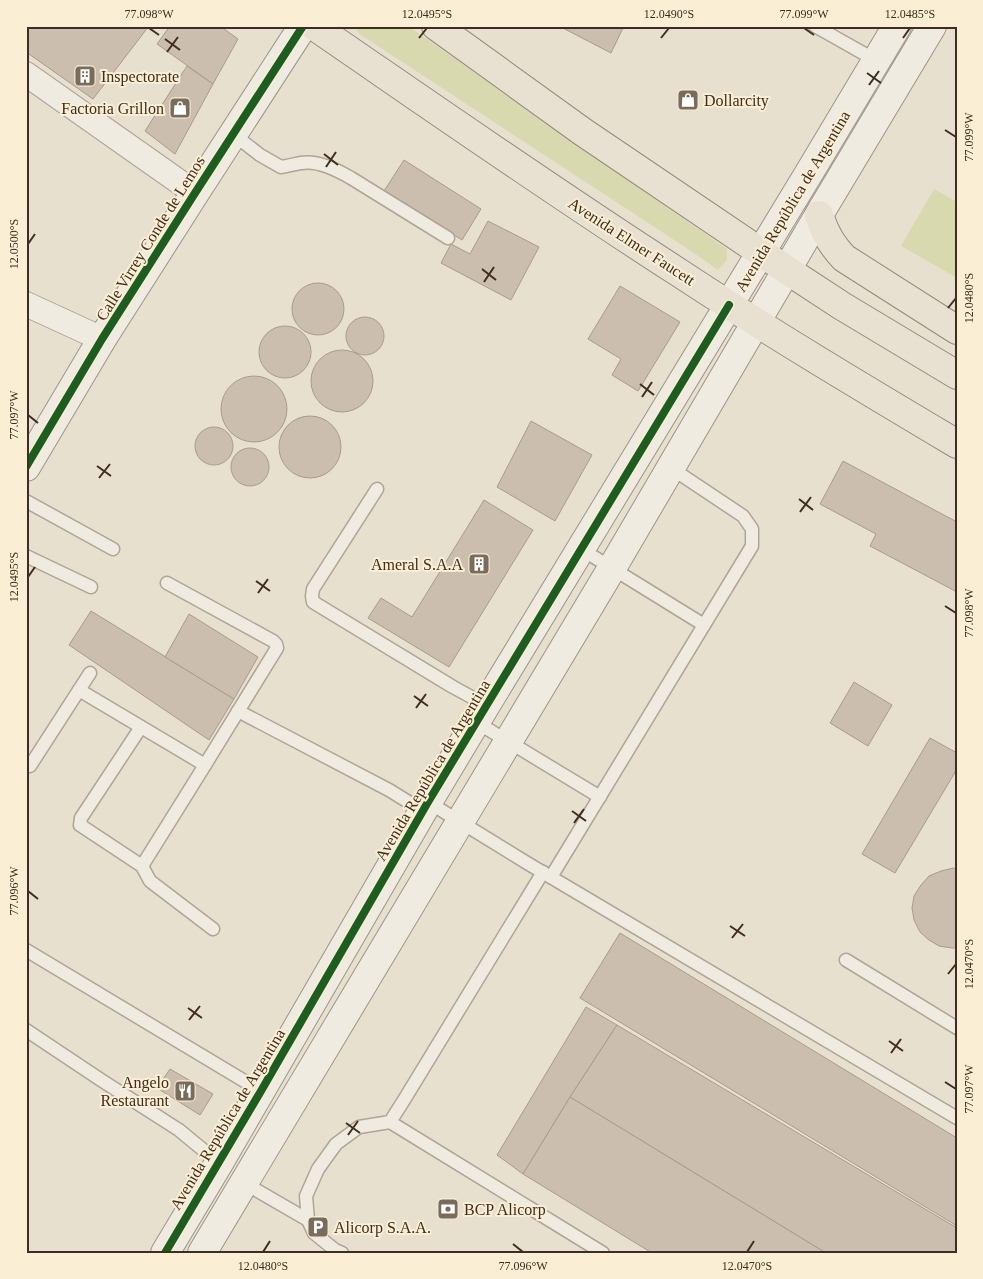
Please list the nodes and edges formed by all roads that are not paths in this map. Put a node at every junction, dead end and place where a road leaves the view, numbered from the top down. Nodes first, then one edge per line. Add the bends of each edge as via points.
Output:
1 (303, 26) edge
2 (314, 26) edge
3 (436, 26) edge
4 (815, 26) edge
5 (897, 26) edge
6 (932, 26) edge
7 (877, 60) junction
8 (26, 74) edge
9 (233, 134) junction
10 (195, 193) junction
11 (819, 215) junction
12 (448, 238) dead end
13 (761, 252) junction
14 (787, 270) junction
15 (26, 304) edge
16 (729, 305) junction
17 (756, 322) junction
18 (957, 330) edge
19 (102, 339) junction
20 (957, 376) edge
21 (957, 444) edge
22 (26, 467) edge
23 (671, 468) junction
24 (377, 489) dead end
25 (26, 501) edge
26 (113, 549) dead end
27 (581, 549) junction
28 (26, 556) edge
29 (612, 568) junction
30 (167, 583) dead end
31 (91, 587) dead end
32 (704, 626) junction
33 (90, 672) dead end
34 (79, 690) junction
35 (238, 711) junction
36 (481, 714) junction
37 (141, 727) junction
38 (509, 741) junction
39 (205, 765) junction
40 (30, 766) dead end
41 (600, 797) junction
42 (426, 806) junction
43 (460, 822) junction
44 (142, 866) junction
45 (547, 875) junction
46 (213, 929) dead end
47 (26, 950) edge
48 (846, 960) dead end
49 (957, 1028) edge
50 (26, 1030) edge
51 (261, 1091) junction
52 (957, 1118) edge
53 (390, 1122) junction
54 (219, 1163) junction
55 (244, 1183) junction
56 (201, 1192) junction
57 (229, 1208) junction
58 (308, 1220) junction
59 (165, 1253) edge
60 (202, 1253) edge
61 (342, 1253) edge
62 (604, 1253) edge

1 - 9 main road, Calle Virrey Conde de Lemos
2 - 16 main road, Avenida Elmer Faucett
3 - 13 main road via 583,132
4 - 7 lane
5 - 7 main road, Avenida República de Argentina
6 - 11 main road, Avenida República de Argentina
7 - 13 main road, Avenida República de Argentina
8 - 10 street
9 - 10 main road, Calle Virrey Conde de Lemos
9 - 12 lane via 282,168 303,162 336,170
10 - 19 main road, Calle Virrey Conde de Lemos
11 - 14 main road, Avenida República de Argentina
11 - 18 main road via 829,239 844,258
13 - 14 main road
13 - 16 main road, Avenida República de Argentina
14 - 17 main road, Avenida República de Argentina
14 - 20 main road
15 - 19 street
16 - 17 main road, Avenida Elmer Faucett
16 - 27 main road, Avenida República de Argentina
17 - 21 main road, Avenida Elmer Faucett
17 - 23 main road, Avenida República de Argentina
19 - 22 main road, Calle Virrey Conde de Lemos
23 - 29 main road, Avenida República de Argentina
23 - 32 lane via 743,516 752,529 752,546
24 - 36 lane via 313,589 313,602 445,682
25 - 26 lane
27 - 29 lane
27 - 36 main road, Avenida República de Argentina
28 - 31 lane
29 - 32 lane
29 - 38 main road, Avenida República de Argentina
30 - 35 lane via 276,644
32 - 41 lane
33 - 34 lane
34 - 37 lane
34 - 40 lane
35 - 39 lane
35 - 42 lane
36 - 38 lane
36 - 42 main road, Avenida República de Argentina
37 - 39 lane
37 - 44 lane via 81,818 80,825
38 - 41 lane
38 - 43 main road, Avenida República de Argentina
39 - 44 lane
41 - 45 lane
42 - 43 lane
42 - 51 main road, Avenida República de Argentina
43 - 45 lane
43 - 55 main road, Avenida República de Argentina
44 - 46 lane via 150,881
45 - 52 lane
45 - 53 lane
47 - 51 lane
48 - 49 lane
50 - 54 lane via 179,1130
51 - 54 main road, Avenida República de Argentina
53 - 58 lane via 359,1127 336,1144 318,1169 306,1196
53 - 62 lane
54 - 56 main road, Avenida República de Argentina
55 - 57 main road, Avenida República de Argentina
55 - 58 lane
56 - 57 main road
56 - 59 main road, Avenida República de Argentina
57 - 60 main road, Avenida República de Argentina
58 - 61 lane via 314,1233

